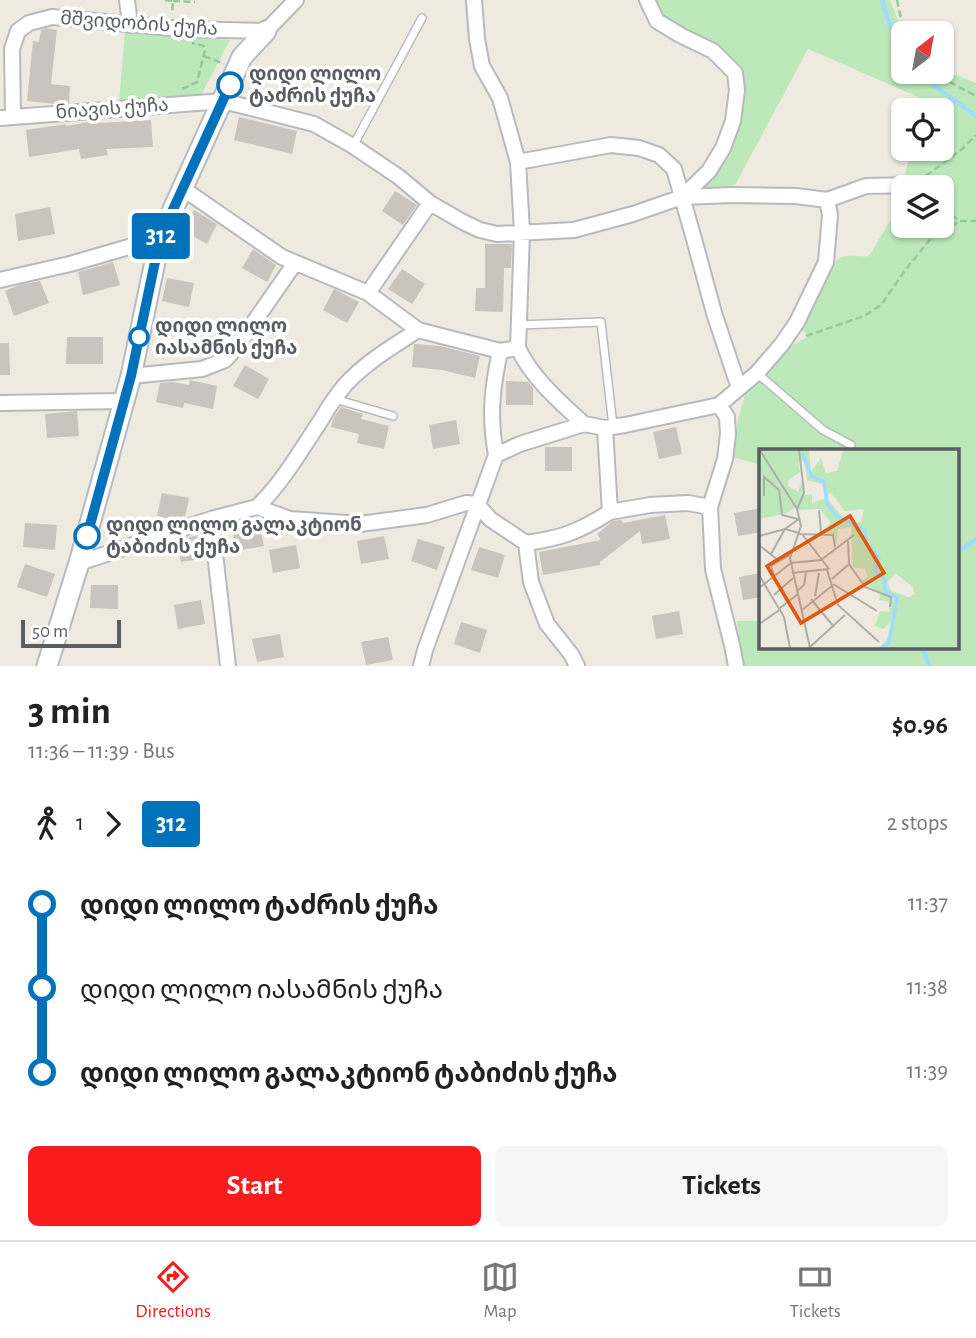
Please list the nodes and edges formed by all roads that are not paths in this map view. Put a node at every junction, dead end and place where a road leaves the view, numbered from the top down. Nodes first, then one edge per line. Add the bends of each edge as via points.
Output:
1 (127, 0) edge
2 (296, 0) edge
3 (474, 0) edge
4 (647, 0) edge
5 (422, 18) dead end
6 (130, 25) junction
7 (266, 31) junction
8 (223, 101) junction
9 (6, 117) edge
10 (353, 146) junction
11 (517, 162) junction
12 (891, 185) edge
13 (182, 187) junction
14 (682, 197) junction
15 (827, 201) junction
16 (430, 203) junction
17 (522, 232) junction
18 (160, 238) junction
19 (295, 263) junction
20 (0, 280) edge
21 (368, 293) junction
22 (518, 325) junction
23 (418, 330) junction
24 (518, 348) junction
25 (500, 351) junction
26 (757, 373) junction
27 (131, 376) junction
28 (739, 388) junction
29 (335, 399) junction
30 (123, 401) junction
31 (0, 403) edge
32 (719, 405) junction
33 (393, 416) dead end
34 (584, 424) junction
35 (609, 428) junction
36 (851, 445) dead end
37 (496, 455) junction
38 (477, 504) junction
39 (257, 507) junction
40 (710, 507) junction
41 (610, 512) junction
42 (211, 519) junction
43 (526, 543) junction
44 (79, 563) junction
45 (47, 666) edge
46 (228, 666) edge
47 (421, 666) edge
48 (577, 666) edge
49 (736, 666) edge

1 - 6 street
2 - 7 street
3 - 11 street via 482,66 500,98
4 - 14 street via 657,21 713,51 735,72 733,121 723,148 709,171
5 - 10 lane
6 - 7 street, მშვიდობის ქუჩა
6 - 9 street, მშვიდობის ქუჩა via 51,17 18,31
7 - 8 street via 242,57
8 - 9 street, ნიავის ქუჩა
8 - 10 street, ნიავის ქუჩა via 314,124
8 - 13 street
10 - 16 street, ნიავის ქუჩა
11 - 14 street via 611,145 639,148 659,155 674,169
11 - 17 street
12 - 15 street via 866,186
13 - 18 street
13 - 19 street
14 - 15 street via 796,196
14 - 17 street, ნიავის ქუჩა via 574,230
14 - 28 street
15 - 26 street via 825,262 797,322
16 - 17 street, ნიავის ქუჩა via 480,230
16 - 21 street
17 - 22 street
18 - 20 street
18 - 27 street
19 - 21 street
19 - 27 street via 225,360 202,369
21 - 23 street
22 - 24 street
22 - 35 lane via 601,322
23 - 25 street
23 - 29 street via 375,358
24 - 25 street
24 - 34 street via 534,374
25 - 37 street via 491,411
26 - 28 street
26 - 36 lane via 823,430
27 - 30 street
28 - 32 street
29 - 33 lane
29 - 39 street via 285,475
30 - 31 street
30 - 44 street
32 - 35 street
32 - 40 street via 727,417 728,434
34 - 35 street
34 - 37 street
35 - 41 street
37 - 38 street
38 - 39 street via 360,524 290,519
38 - 43 street
38 - 47 street
39 - 42 street
40 - 41 street via 688,502
40 - 49 street via 713,569
41 - 43 street via 556,539
42 - 44 street
42 - 46 street
43 - 48 street via 531,582 547,624
44 - 45 street

